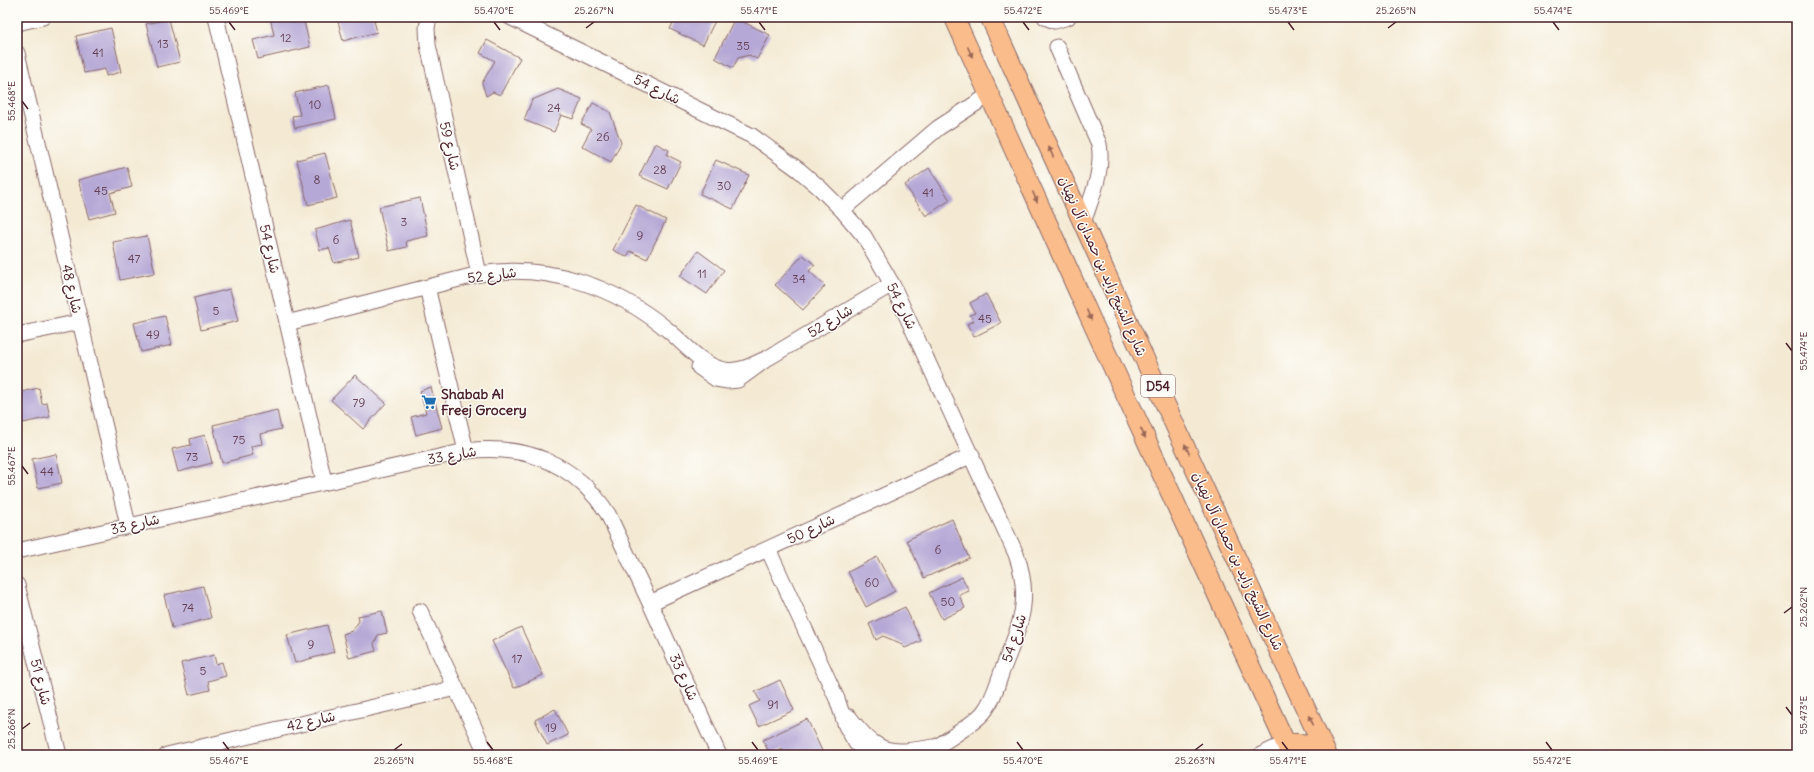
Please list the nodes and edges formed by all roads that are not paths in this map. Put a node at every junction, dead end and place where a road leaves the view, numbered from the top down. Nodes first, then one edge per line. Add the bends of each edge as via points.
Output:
1 (43, 17) edge
2 (216, 17) edge
3 (429, 17) edge
4 (510, 17) edge
5 (954, 17) edge
6 (1044, 17) edge
7 (1068, 17) edge
8 (992, 18) edge
9 (17, 23) edge
10 (1057, 47) dead end
11 (17, 53) edge
12 (989, 94) junction
13 (842, 210) junction
14 (1083, 223) junction
15 (479, 274) junction
16 (892, 284) junction
17 (427, 288) junction
18 (80, 322) junction
19 (287, 322) junction
20 (17, 335) edge
21 (466, 451) junction
22 (972, 455) junction
23 (324, 481) junction
24 (128, 526) junction
25 (768, 549) junction
26 (17, 550) edge
27 (17, 585) edge
28 (650, 603) junction
29 (420, 611) dead end
30 (456, 688) junction
31 (837, 699) junction
32 (1288, 749) edge
33 (929, 751) edge
34 (59, 755) edge
35 (167, 755) edge
36 (487, 755) edge
37 (719, 755) edge
38 (870, 755) edge
39 (1261, 755) edge
40 (1315, 755) edge
41 (1327, 755) edge

1 - 9 street
2 - 19 street, شارع 54
3 - 15 street, شارع 59 via 428,45
4 - 13 street, شارع 54 via 752,136 799,170
5 -> 12 main road, D54
6 - 7 street via 1055,21
14 -> 8 main road, شارع الشيخ زايد بن حمدان آل نهيان / D54
10 - 14 street via 1097,139 1100,153 1099,172
11 - 18 street, شارع 48
12 - 13 street via 938,128
12 -> 32 main road, D54
13 - 16 street, شارع 54 via 864,236
41 -> 14 main road, شارع الشيخ زايد بن حمدان آل نهيان / D54
15 - 16 street, شارع 52 via 530,271 578,280 622,298 653,319 708,364 725,370 741,369 768,358
15 - 17 street, شارع 52
16 - 22 street, شارع 54
17 - 19 street, شارع 52
17 - 21 street
18 - 20 street
18 - 24 street, شارع 48
19 - 23 street, شارع 54
21 - 23 street, شارع 33
21 - 28 street, شارع 33 via 497,449 528,454 558,465 580,480 608,514
22 - 25 street, شارع 50
22 - 33 street, شارع 54 via 1020,565 1025,589 1023,612 989,705 978,718
23 - 24 street, شارع 33
24 - 26 street, شارع 33
25 - 28 street, شارع 50
25 - 31 street, شارع 54
27 - 34 street, شارع 51
28 - 37 street, شارع 33
29 - 30 street
30 - 35 street, شارع 42
30 - 36 street
31 - 33 street, شارع 54 via 864,735 881,747 905,752
31 - 38 street, شارع 54 via 850,735
32 - 39 street
32 - 40 main road via 1307,744

